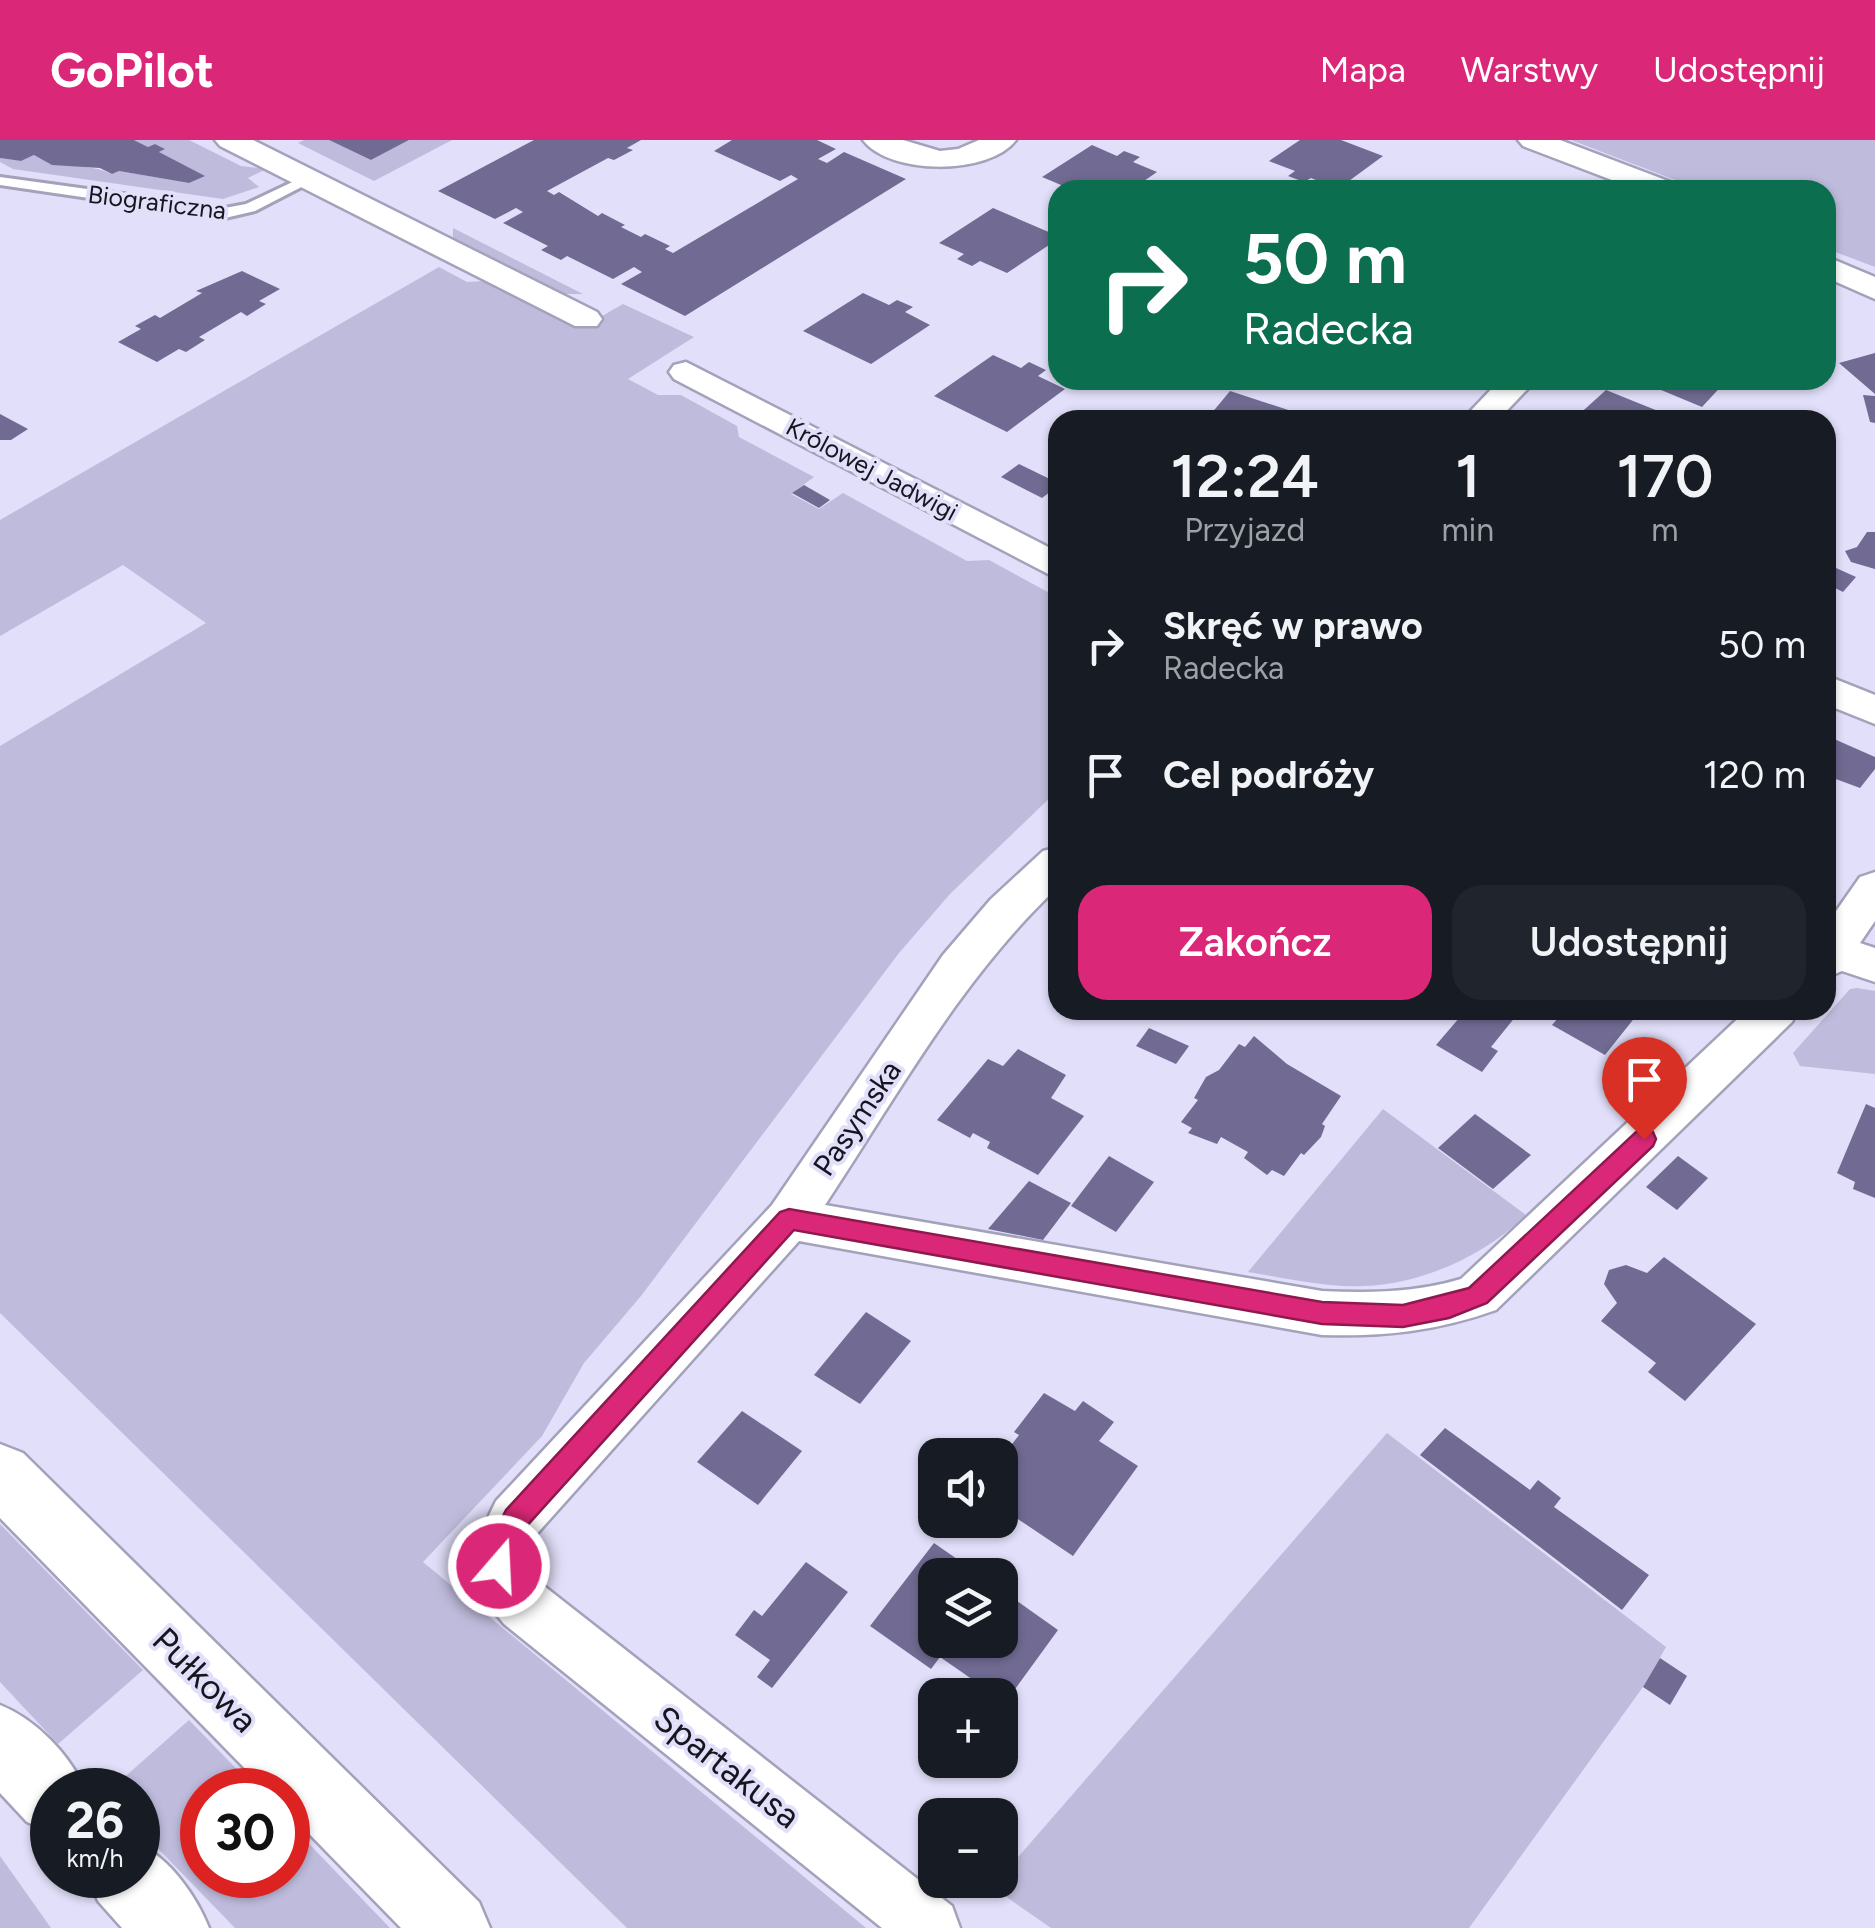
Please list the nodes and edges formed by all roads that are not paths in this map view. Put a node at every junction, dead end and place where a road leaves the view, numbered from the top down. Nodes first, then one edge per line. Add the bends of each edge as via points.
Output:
1 (230, 140) edge
2 (878, 140) edge
3 (1000, 140) edge
4 (1534, 140) edge
5 (308, 180) junction
6 (1639, 180) edge
7 (0, 181) edge
8 (1836, 270) edge
9 (1875, 288) edge
10 (586, 319) dead end
11 (686, 372) dead end
12 (1509, 390) edge
13 (1488, 410) edge
14 (1048, 562) edge
15 (1836, 693) edge
16 (1875, 711) edge
17 (1048, 871) edge
18 (1875, 888) edge
19 (1840, 956) edge
20 (1766, 1020) edge
21 (789, 1219) junction
22 (0, 1474) edge
23 (524, 1605) joint
24 (0, 1740) edge
25 (30, 1773) edge
26 (145, 1898) edge
27 (172, 1928) edge
28 (453, 1928) edge
29 (930, 1928) edge

1 - 5 street
2 - 3 street via 943,162
4 - 6 street
5 - 7 lane, Biograficzna via 250,208 225,212
5 - 10 street
8 - 9 street
11 - 14 street, Królowej Jadwigi
12 - 13 street
15 - 16 street
17 - 21 street, Pasymska via 958,966
18 - 19 street
20 - 21 street via 1478,1295 1449,1307 1403,1316 1322,1313
21 - 23 street, Pasymska via 515,1519 499,1566 502,1582
22 - 28 highway, Pułkowa
23 - 29 street, Spartakusa
24 - 25 highway
26 - 27 highway

